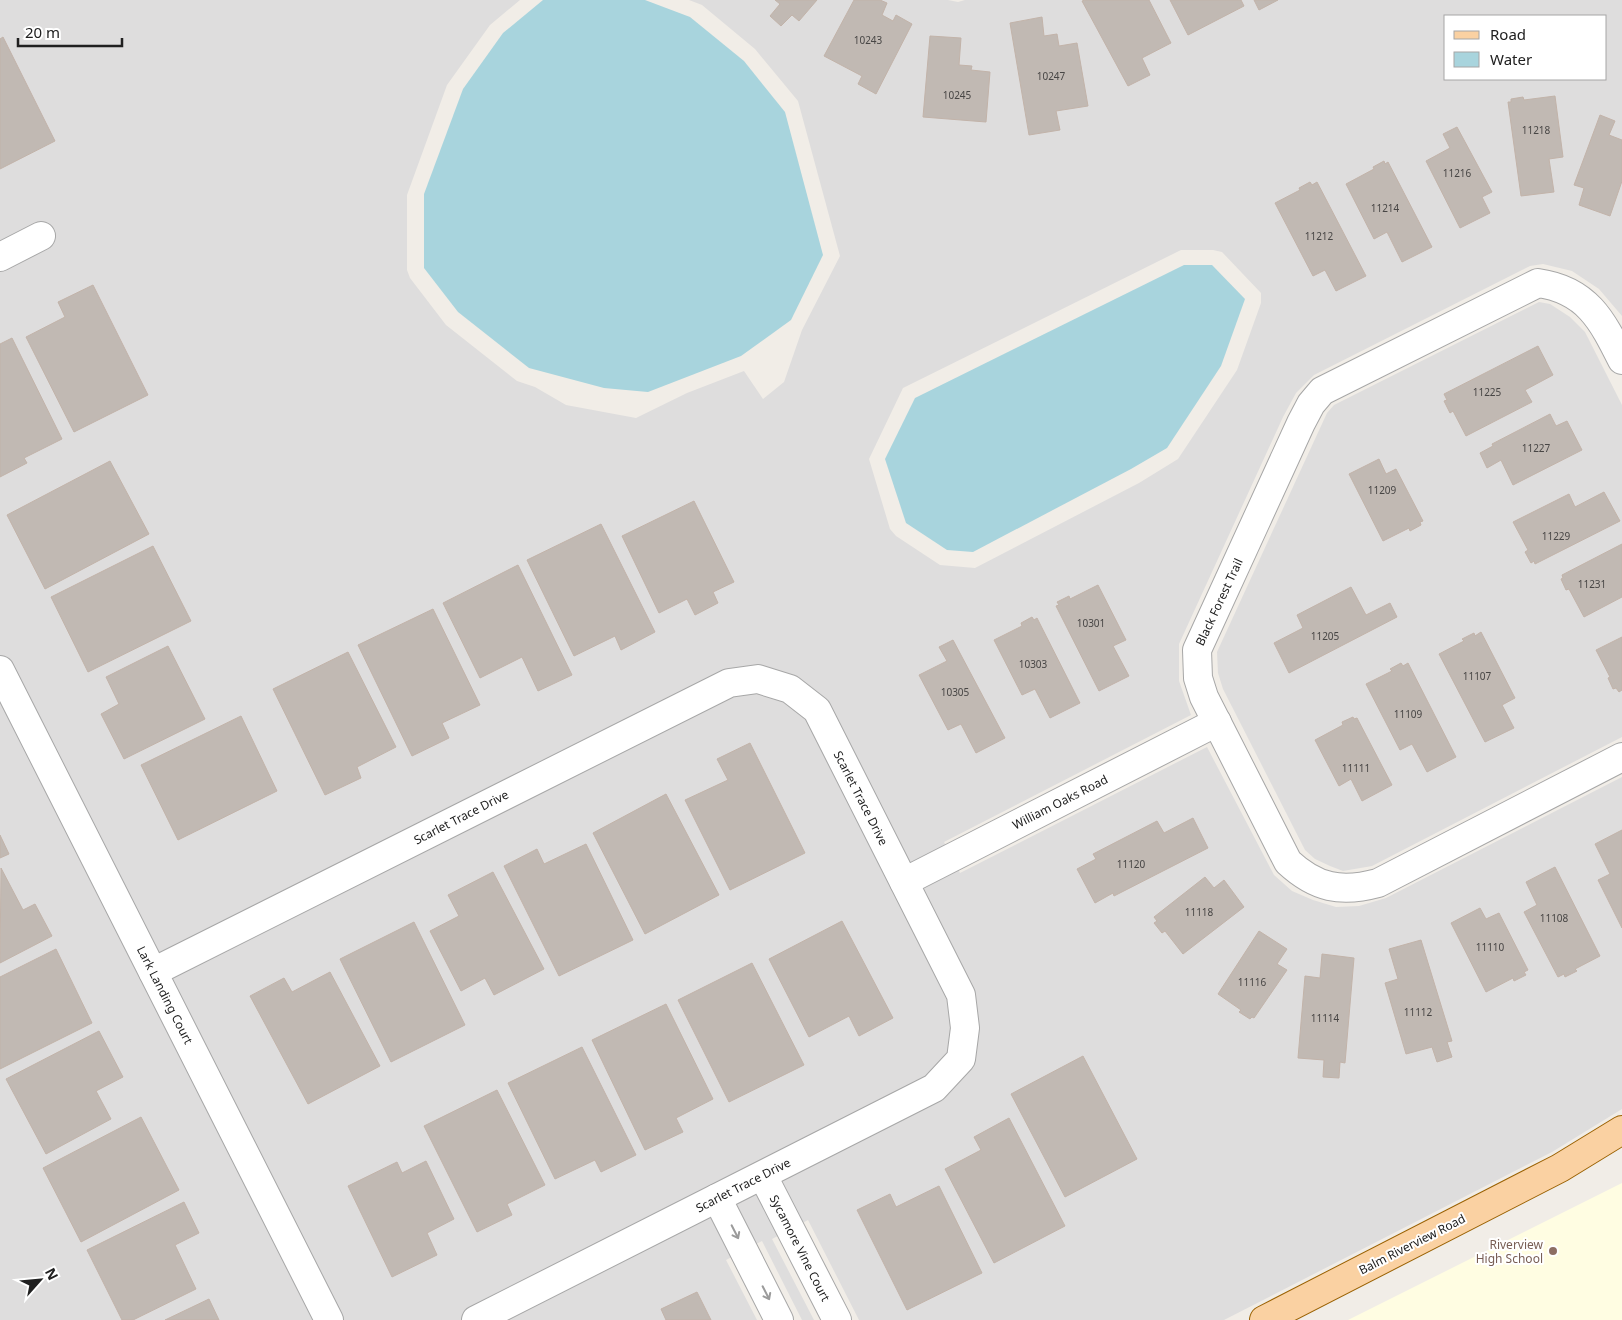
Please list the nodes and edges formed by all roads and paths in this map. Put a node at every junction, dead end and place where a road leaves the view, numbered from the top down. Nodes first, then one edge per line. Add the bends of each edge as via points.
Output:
1 (41, 236) dead end
2 (0, 257) edge
3 (1622, 360) edge
4 (0, 670) edge
5 (1217, 722) junction
6 (1622, 757) edge
7 (904, 882) junction
8 (153, 972) junction
9 (1622, 1130) edge
10 (1622, 1142) edge
11 (1560, 1168) junction
12 (763, 1176) junction
13 (717, 1198) junction
14 (329, 1320) edge
15 (476, 1320) edge
16 (779, 1320) edge
17 (837, 1320) edge
18 (1264, 1320) edge

1 - 2 street
3 - 5 street, Black Forest Trail via 1602,320 1584,302 1559,286 1538,283 1322,391 1301,423 1197,650 1198,678
4 - 8 street, Lark Landing Court
5 - 6 street, Black Forest Trail via 1288,862 1302,875 1338,889 1356,889 1378,883
5 - 7 street, William Oaks Road
7 - 8 street, Scarlet Trace Drive via 817,710 790,689 758,679 729,683
7 - 12 street, Scarlet Trace Drive via 961,995 965,1028 961,1060 934,1088
8 - 14 street, Lark Landing Court
9 - 11 main road, Balm Riverview Road
10 - 11 main road, Balm Riverview Road
11 - 18 main road, Balm Riverview Road
12 - 13 street, Scarlet Trace Drive
12 - 17 street, Sycamore Vine Court
13 - 15 street, Scarlet Trace Drive
13 -> 16 street

